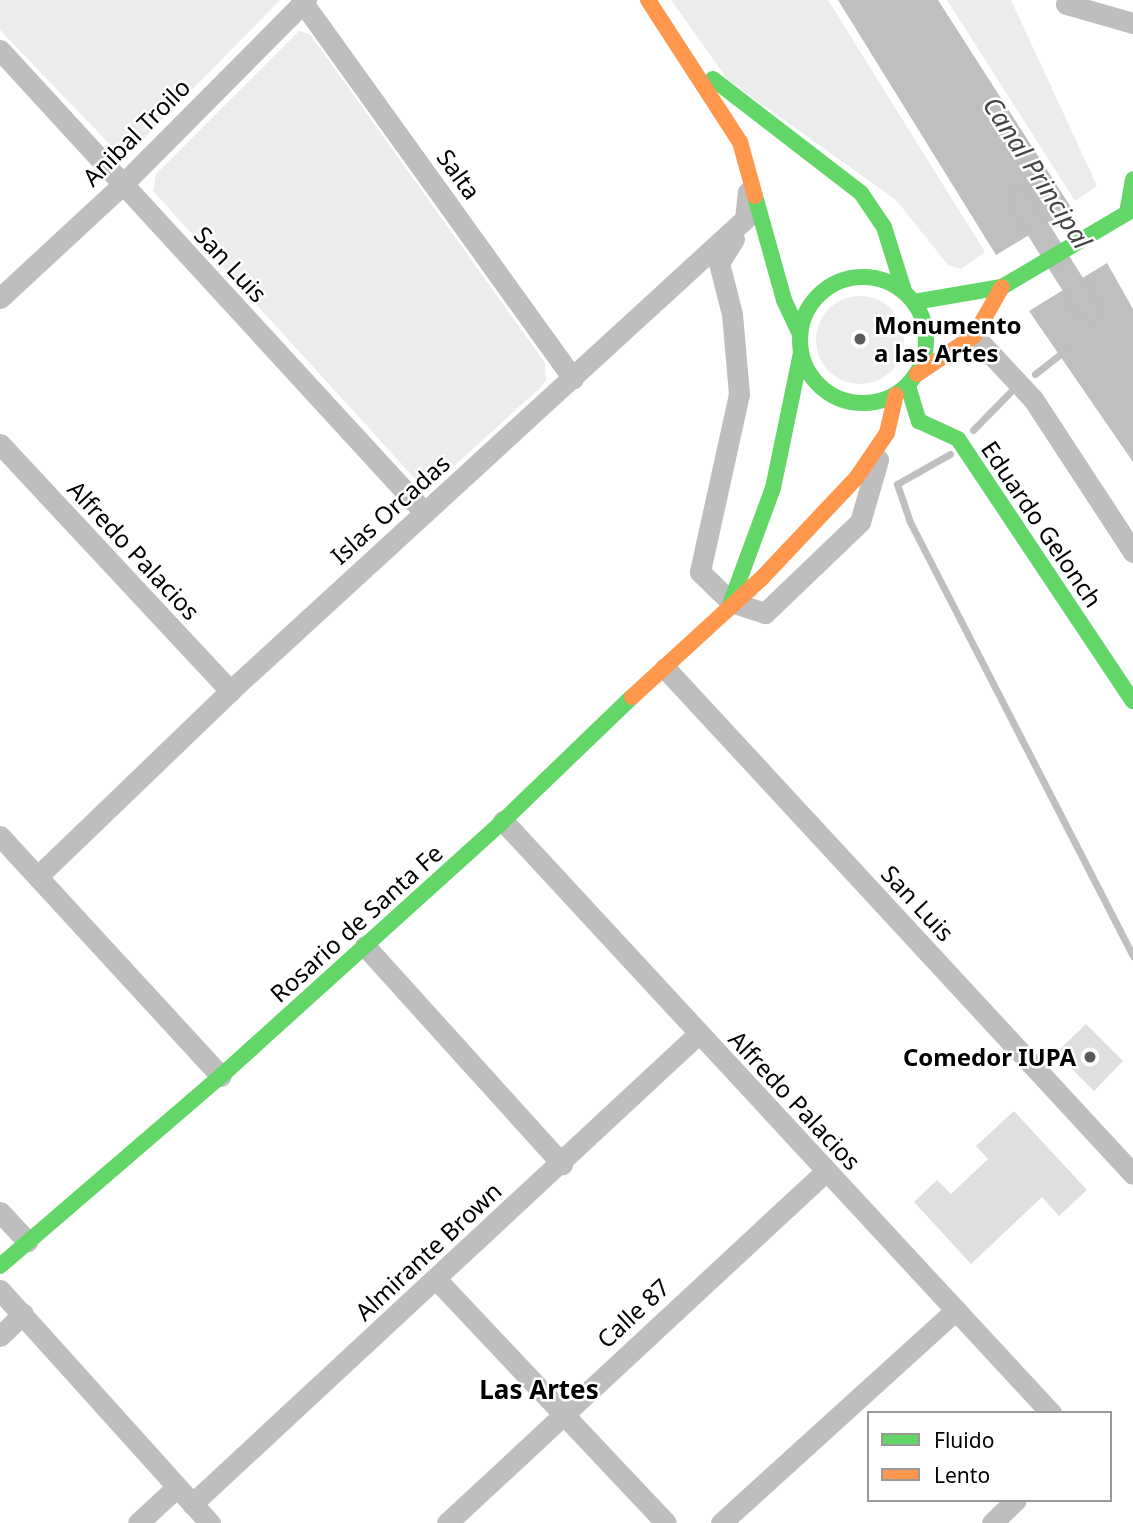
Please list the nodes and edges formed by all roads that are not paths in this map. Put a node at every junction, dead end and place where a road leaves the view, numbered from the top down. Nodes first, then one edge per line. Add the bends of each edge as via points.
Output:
1 (648, 0) edge
2 (304, 1) edge
3 (1066, 4) dead end
4 (1133, 23) edge
5 (677, 39) junction
6 (0, 50) edge
7 (750, 169) junction
8 (1133, 180) edge
9 (122, 184) junction
10 (1130, 213) edge
11 (745, 219) junction
12 (1002, 287) junction
13 (909, 296) junction
14 (0, 298) edge
15 (800, 334) junction
16 (975, 336) junction
17 (801, 353) junction
18 (573, 378) junction
19 (907, 385) junction
20 (887, 433) junction
21 (0, 444) edge
22 (425, 513) junction
23 (1133, 552) edge
24 (731, 602) junction
25 (665, 668) junction
26 (230, 691) junction
27 (1133, 701) edge
28 (503, 821) junction
29 (0, 836) edge
30 (38, 876) junction
31 (365, 946) junction
32 (697, 1035) junction
33 (221, 1076) junction
34 (562, 1164) junction
35 (826, 1171) junction
36 (1133, 1174) edge
37 (0, 1212) edge
38 (27, 1241) junction
39 (0, 1266) edge
40 (436, 1279) junction
41 (0, 1290) edge
42 (956, 1310) junction
43 (23, 1314) junction
44 (0, 1336) edge
45 (1049, 1411) edge
46 (564, 1413) junction
47 (177, 1487) junction
48 (1014, 1502) edge
49 (192, 1504) junction
50 (138, 1523) edge
51 (209, 1523) edge
52 (447, 1523) edge
53 (666, 1523) edge
54 (721, 1523) edge
55 (992, 1523) edge

1 - 5 main road
2 - 9 street, Anibal Troilo
2 - 18 street, Salta
3 - 4 street
5 - 7 main road via 733,130
5 - 13 main road via 718,85 861,193 884,228
6 - 9 street, San Luis
7 - 11 street
7 - 15 main road via 784,300
8 - 10 main road
9 - 14 street, Anibal Troilo
9 - 22 street, San Luis
10 - 12 main road
11 - 18 street, Islas Orcadas
11 - 24 street via 719,263 732,314 739,394 700,572
12 - 13 main road
12 - 16 main road
13 - 15 main road via 880,278 839,281 808,307
13 - 19 main road via 922,315 926,345
15 - 17 main road
16 - 19 main road
16 - 23 street via 1033,399
17 - 19 main road via 814,380 838,398 867,404
17 - 24 main road, Rosario de Santa Fe via 773,488
18 - 22 street, Islas Orcadas
19 - 20 main road, Rosario de Santa Fe
19 - 27 main road, Eduardo Gelonch via 919,421 958,439
20 - 24 main road, Rosario de Santa Fe via 858,477 761,579
20 - 24 street via 860,522 765,613
21 - 26 street, Alfredo Palacios
22 - 26 street, Islas Orcadas
24 - 25 main road, Rosario de Santa Fe
25 - 28 main road, Rosario de Santa Fe
25 - 36 street, San Luis
26 - 30 street, Islas Orcadas
28 - 31 main road, Rosario de Santa Fe
28 - 32 street, Alfredo Palacios
29 - 30 street
30 - 33 street
31 - 33 main road, Rosario de Santa Fe
31 - 34 street
32 - 34 street, Almirante Brown
32 - 35 street, Alfredo Palacios
33 - 38 main road, Rosario de Santa Fe
34 - 40 street, Almirante Brown
35 - 42 street, Alfredo Palacios
35 - 46 street, Calle 87
37 - 38 street
38 - 39 main road, Rosario de Santa Fe
40 - 46 street
40 - 49 street, Almirante Brown
41 - 43 street
42 - 45 street, Alfredo Palacios
42 - 54 street
43 - 44 street
43 - 47 street
46 - 52 street, Calle 87
46 - 53 street
47 - 49 street
47 - 50 street
48 - 55 street
49 - 51 street

